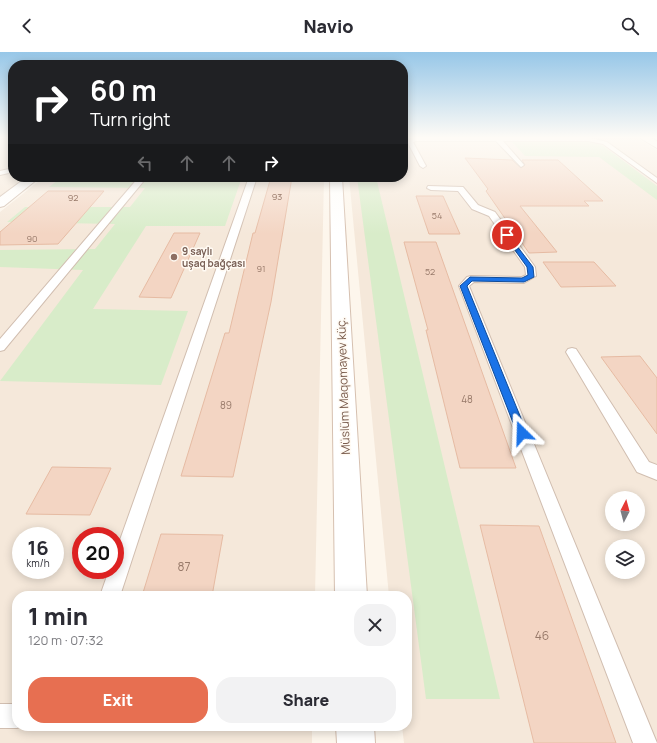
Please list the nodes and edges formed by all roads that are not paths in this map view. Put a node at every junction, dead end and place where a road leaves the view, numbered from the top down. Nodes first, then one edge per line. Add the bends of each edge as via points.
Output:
1 (642, 170) edge
2 (657, 181) edge
3 (27, 182) edge
4 (139, 182) edge
5 (251, 182) edge
6 (336, 182) edge
7 (431, 188) dead end
8 (0, 203) edge
9 (0, 347) edge
10 (572, 352) dead end
11 (657, 473) edge
12 (112, 591) edge
13 (351, 591) edge
14 (0, 716) edge
15 (12, 716) edge
16 (355, 731) edge
17 (356, 743) edge
18 (645, 743) edge

1 - 2 lane
3 - 8 main road
4 - 9 lane
5 - 12 lane
6 - 13 main road, Müslüm Maqomayev küç.
7 - 18 lane via 460,189 475,207 492,214 530,267 531,276 524,280 470,279 464,286
10 - 11 lane via 643,467
14 - 15 lane
16 - 17 main road

